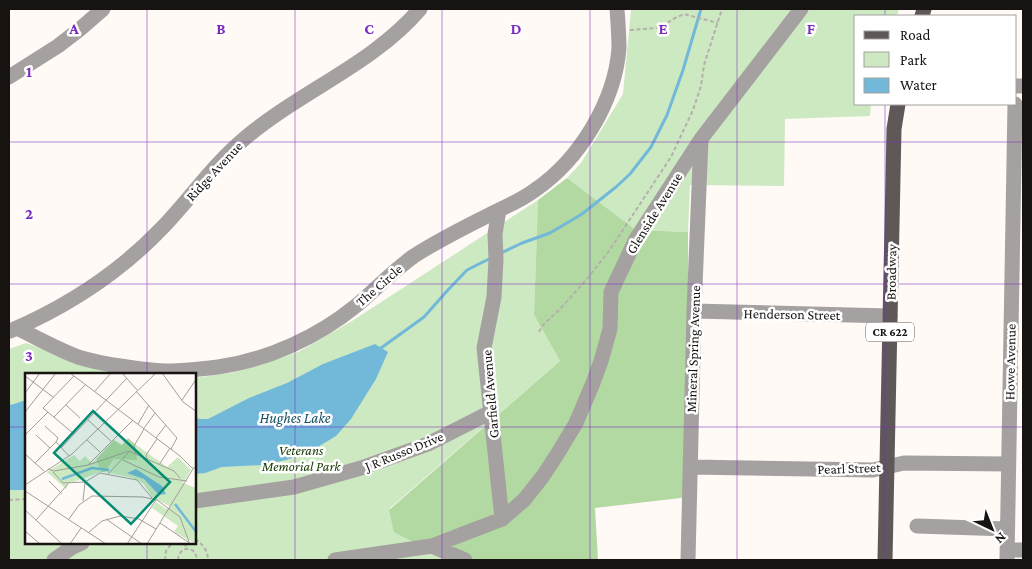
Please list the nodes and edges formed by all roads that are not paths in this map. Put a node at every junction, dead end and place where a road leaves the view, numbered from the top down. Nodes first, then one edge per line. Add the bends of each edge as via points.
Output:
1 (103, 9) edge
2 (420, 9) edge
3 (617, 9) edge
4 (801, 9) edge
5 (9, 77) edge
6 (898, 105) edge
7 (1014, 105) edge
8 (701, 139) junction
9 (499, 210) junction
10 (1017, 267) edge
11 (694, 311) junction
12 (890, 316) junction
13 (13, 330) edge
14 (491, 412) junction
15 (1008, 464) junction
16 (888, 466) junction
17 (690, 467) junction
18 (196, 501) edge
19 (502, 519) junction
20 (917, 526) dead end
21 (1007, 529) junction
22 (80, 544) edge
23 (432, 546) junction
24 (1023, 550) edge
25 (1007, 555) edge
26 (54, 560) edge
27 (335, 560) edge
28 (465, 560) edge
29 (688, 560) edge
30 (885, 560) edge

1 - 5 street via 58,46
2 - 13 street, Ridge Avenue via 398,32 366,57 244,139 162,228 115,270 69,300
3 - 9 street, The Circle via 618,48 611,87 590,130 565,165 536,190
4 - 8 street, Glenside Avenue
6 - 12 main road, Broadway / CR 622 via 894,129
7 - 10 street, Howe Avenue
8 - 11 street, Mineral Spring Avenue
8 - 19 street, Glenside Avenue via 636,239 611,292 610,329 576,423 543,476 524,500
9 - 13 street, The Circle via 415,256 318,332 246,361 193,370 140,369 77,356
9 - 14 street, Garfield Avenue via 495,234 494,298 484,348
10 - 15 street, Howe Avenue
11 - 12 street, Henderson Street
11 - 17 street, Mineral Spring Avenue
12 - 16 main road, Broadway / CR 622
14 - 18 street, J R Russo Drive via 428,444 361,468 294,486
14 - 19 street, Garfield Avenue
15 - 16 street, Pearl Street via 904,463
15 - 21 street, Howe Avenue
16 - 17 street, Pearl Street via 873,470
16 - 30 main road, Broadway / CR 622
17 - 29 street, Mineral Spring Avenue
19 - 23 street, Glenside Avenue
20 - 21 street
21 - 25 street, Howe Avenue
22 - 26 street
23 - 27 street, Glenside Avenue
23 - 28 street
24 - 25 street

